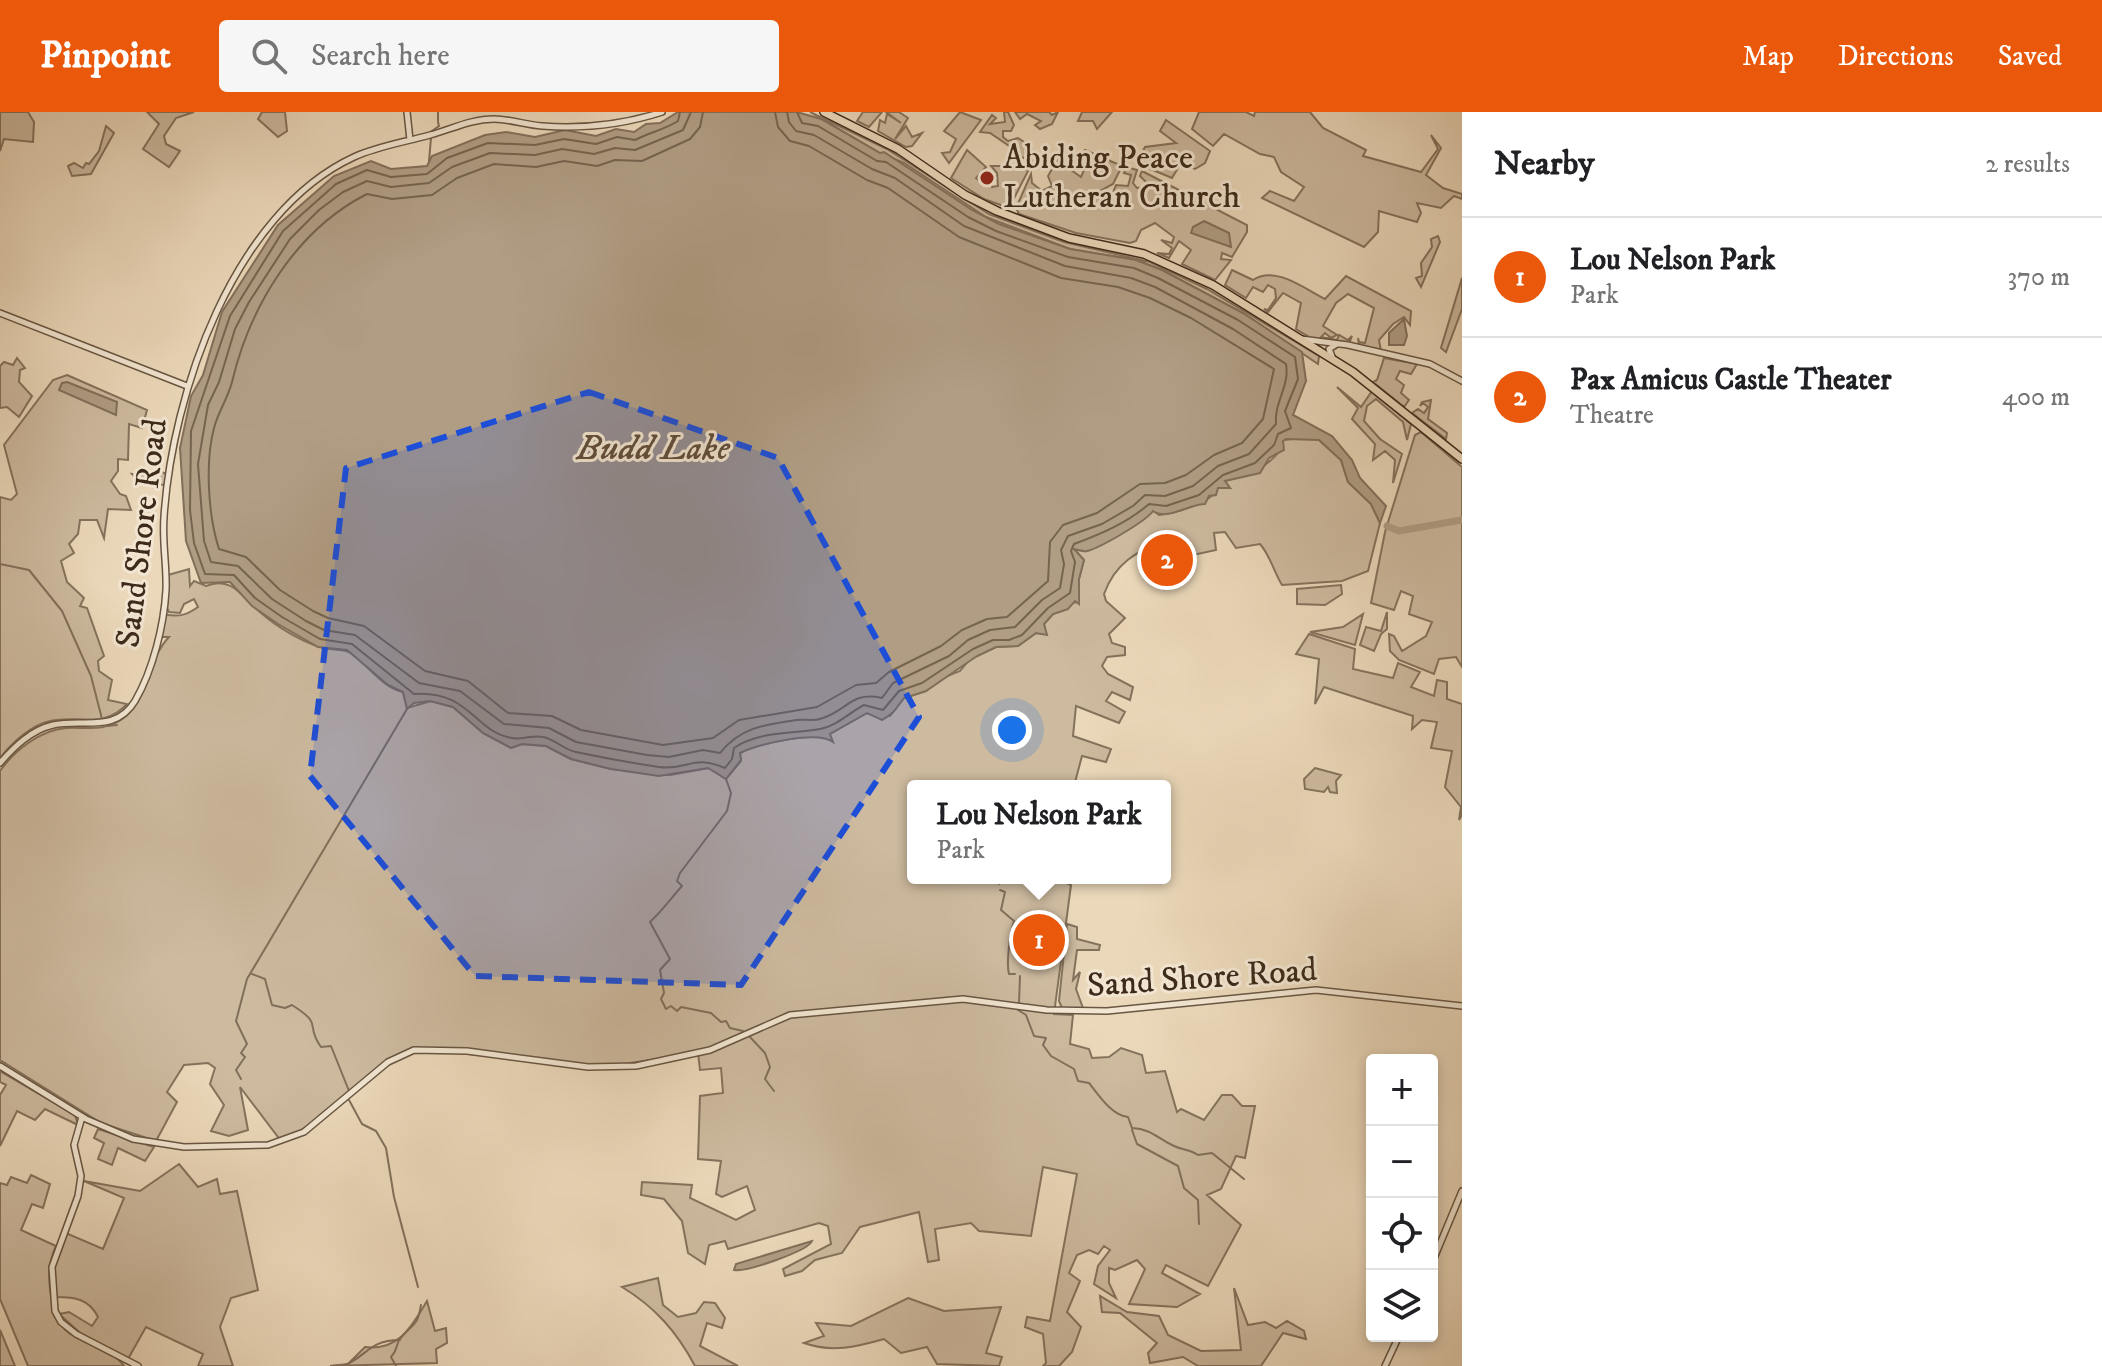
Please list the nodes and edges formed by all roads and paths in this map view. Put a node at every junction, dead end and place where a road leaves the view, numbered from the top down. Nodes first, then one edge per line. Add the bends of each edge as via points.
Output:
1 (407, 112) edge
2 (662, 112) edge
3 (826, 113) edge
4 (410, 140) junction
5 (0, 313) edge
6 (1300, 339) junction
7 (1338, 343) junction
8 (1334, 360) junction
9 (1462, 381) edge
10 (187, 386) junction
11 (1462, 459) edge
12 (0, 763) edge
13 (1462, 1006) edge
14 (0, 1066) edge
15 (82, 1117) junction
16 (1462, 1191) edge
17 (1438, 1249) edge
18 (1396, 1342) edge
19 (138, 1366) edge
20 (1385, 1366) edge

1 - 4 street
2 - 4 street, Sand Shore Road via 597,126 490,119
3 - 6 main road via 898,149 988,207 1069,238 1160,260
4 - 10 street, Sand Shore Road via 348,160 284,210 233,283
5 - 10 street
6 - 7 street
6 - 8 main road
7 - 8 street via 1329,348
7 - 9 street via 1436,365
8 - 11 main road
10 - 12 street, Sand Shore Road via 165,507 165,596 155,649 138,696 129,709 106,723 44,728
13 - 15 street, Sand Shore Road via 1316,990 1107,1011 1034,1009 968,999 797,1014 700,1053 619,1067 414,1050 394,1058 304,1132 268,1145 154,1144
14 - 15 street, Sand Shore Road
15 - 19 street via 74,1145 80,1167 78,1196 52,1267 55,1311 76,1334
16 - 17 street
18 - 20 street

